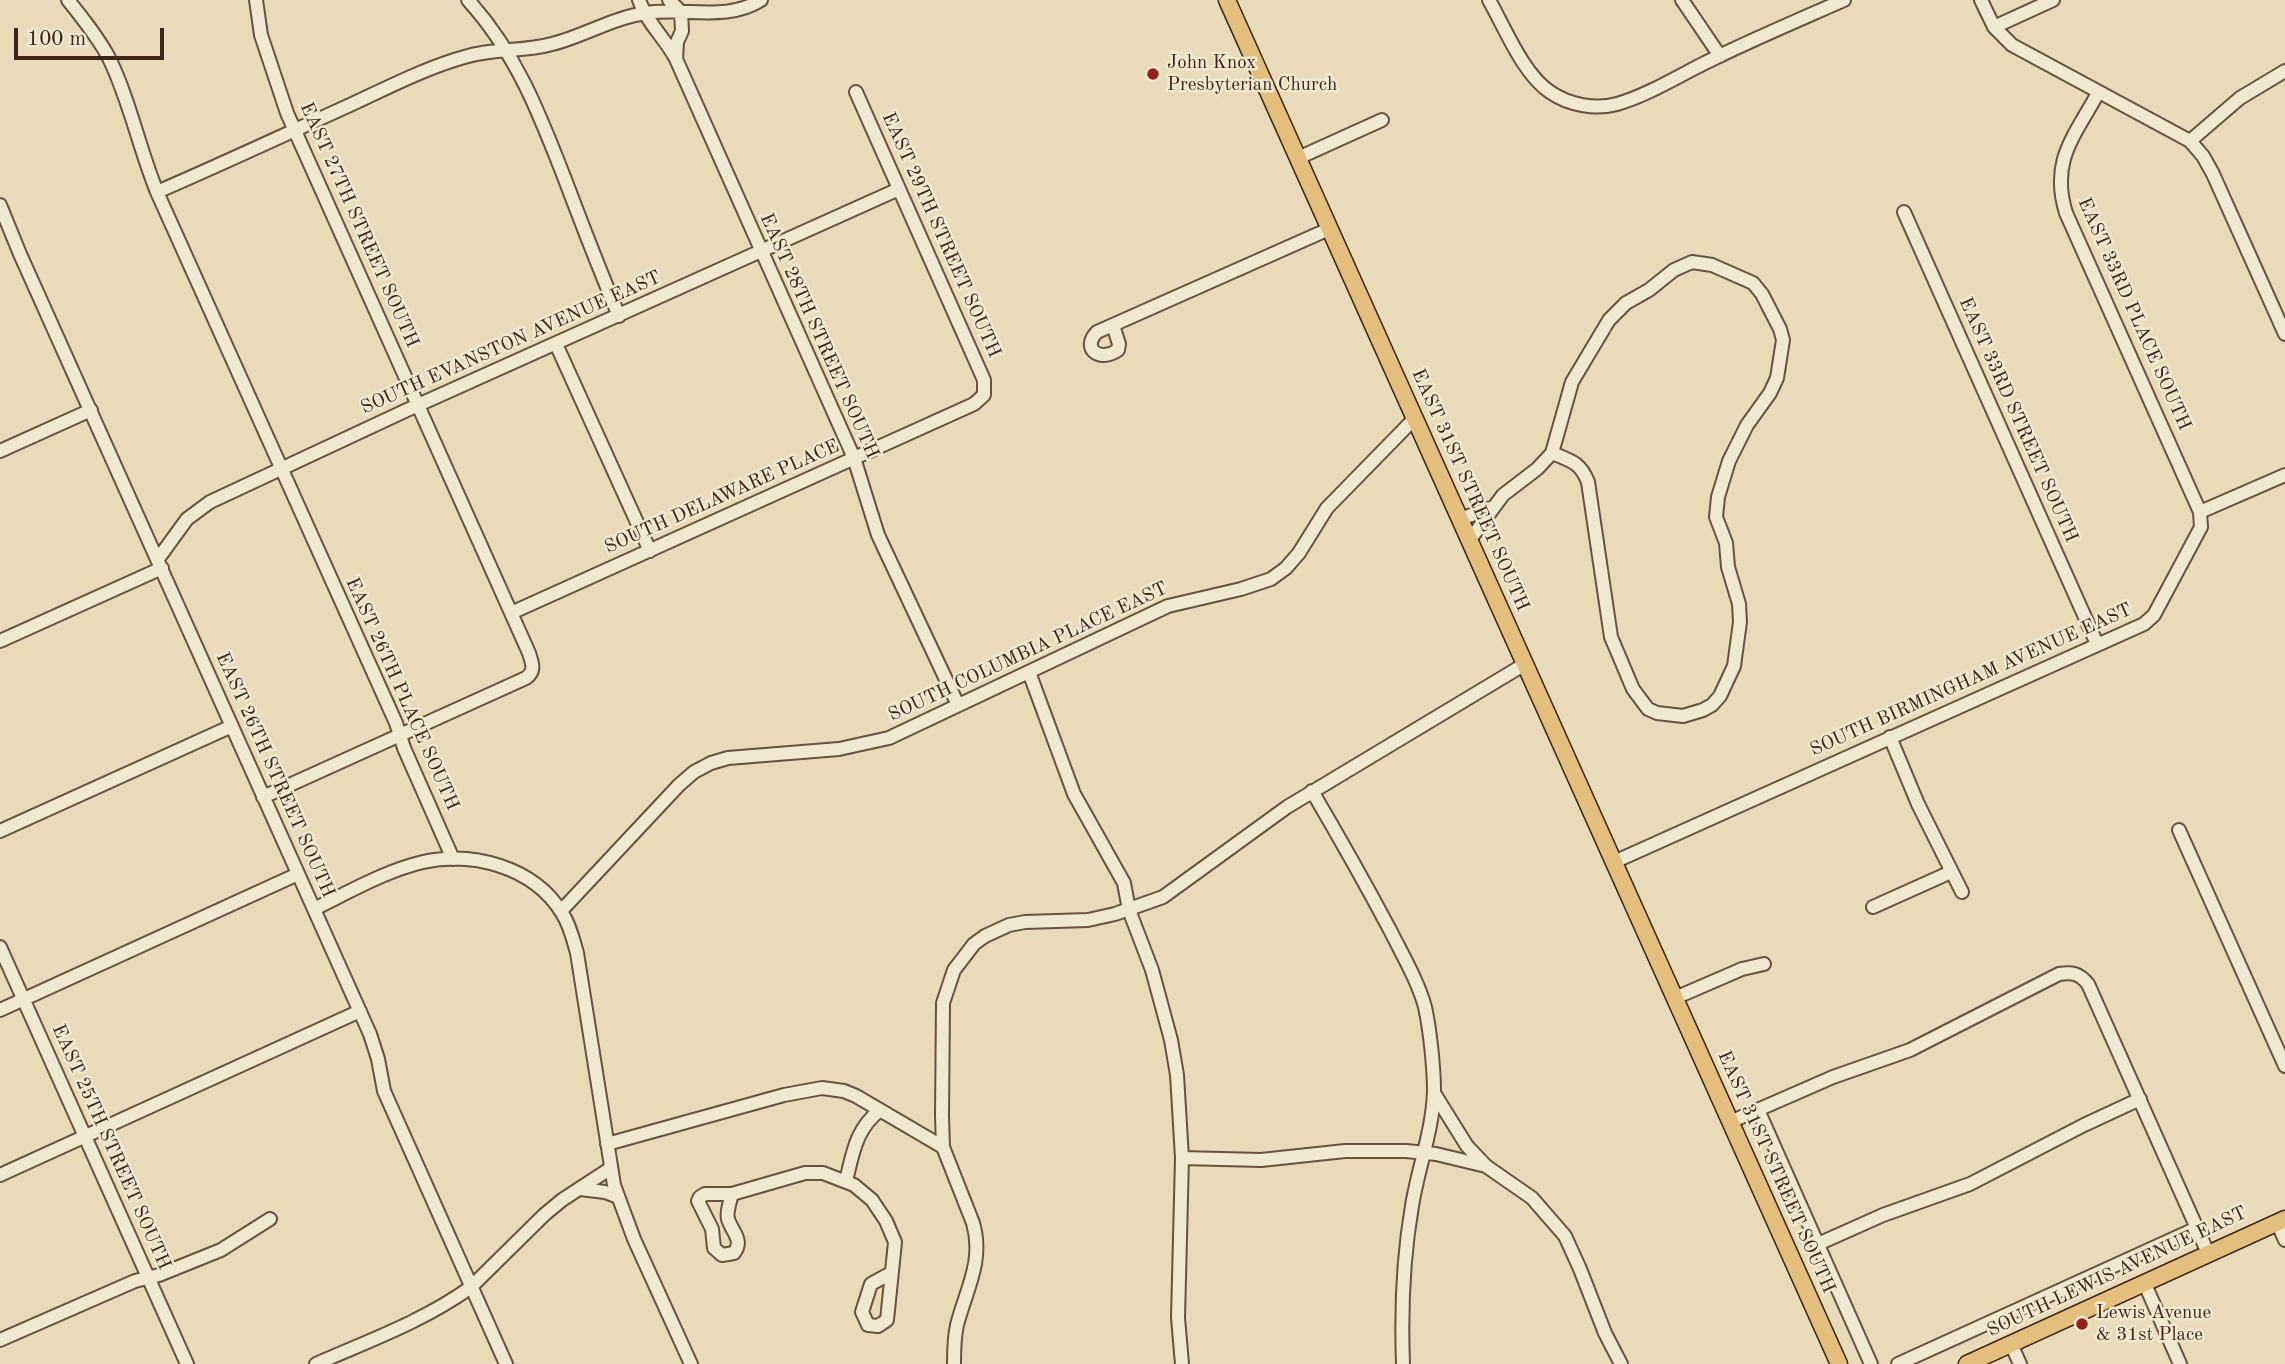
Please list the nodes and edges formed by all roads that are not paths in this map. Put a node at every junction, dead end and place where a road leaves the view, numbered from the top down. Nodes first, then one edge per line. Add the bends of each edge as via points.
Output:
1 (68, 0) edge
2 (256, 0) edge
3 (468, 0) edge
4 (639, 0) edge
5 (668, 0) edge
6 (761, 0) edge
7 (1227, 0) edge
8 (1489, 0) edge
9 (1682, 0) edge
10 (1844, 0) edge
11 (1981, 0) edge
12 (2053, 0) edge
13 (681, 12) junction
14 (644, 13) junction
15 (1994, 27) junction
16 (508, 52) junction
17 (1720, 55) junction
18 (676, 59) junction
19 (2285, 71) edge
20 (856, 92) dead end
21 (2098, 93) junction
22 (1382, 120) dead end
23 (294, 130) junction
24 (2190, 141) junction
25 (1298, 158) junction
26 (899, 189) junction
27 (157, 192) junction
28 (0, 205) edge
29 (1904, 212) dead end
30 (1329, 229) junction
31 (761, 251) junction
32 (619, 316) junction
33 (1113, 326) dead end
34 (2285, 334) edge
35 (556, 344) junction
36 (984, 394) joint
37 (418, 405) junction
38 (91, 410) junction
39 (1415, 418) junction
40 (0, 451) edge
41 (1552, 453) junction
42 (854, 458) junction
43 (281, 469) junction
44 (2285, 475) edge
45 (1494, 507) junction
46 (2200, 512) junction
47 (1460, 519) junction
48 (1469, 541) junction
49 (650, 551) junction
50 (160, 563) junction
51 (511, 613) junction
52 (0, 641) edge
53 (2097, 643) junction
54 (1525, 664) junction
55 (1029, 672) junction
56 (958, 705) junction
57 (232, 726) junction
58 (400, 735) junction
59 (1890, 737) junction
60 (1312, 792) junction
61 (263, 797) junction
62 (2179, 830) dead end
63 (0, 831) edge
64 (453, 859) junction
65 (1614, 863) junction
66 (1951, 872) junction
67 (298, 874) junction
68 (1962, 892) dead end
69 (1873, 907) dead end
70 (314, 909) junction
71 (1129, 910) junction
72 (561, 911) junction
73 (0, 947) edge
74 (1764, 964) dead end
75 (1675, 998) junction
76 (24, 1000) junction
77 (0, 1010) edge
78 (360, 1011) junction
79 (2285, 1066) edge
80 (1434, 1093) junction
81 (2140, 1099) junction
82 (880, 1110) junction
83 (1758, 1110) junction
84 (942, 1116) junction
85 (1730, 1122) junction
86 (915, 1129) junction
87 (85, 1137) junction
88 (607, 1144) junction
89 (943, 1147) junction
90 (1423, 1152) junction
91 (1182, 1158) junction
92 (1486, 1166) junction
93 (611, 1168) junction
94 (0, 1175) edge
95 (846, 1181) junction
96 (580, 1189) junction
97 (732, 1194) junction
98 (618, 1197) junction
99 (270, 1219) dead end
100 (2281, 1220) edge
101 (2197, 1228) junction
102 (2285, 1240) edge
103 (1818, 1244) junction
104 (2208, 1253) junction
105 (891, 1273) dead end
106 (148, 1278) junction
107 (2144, 1282) junction
108 (471, 1287) junction
109 (0, 1340) edge
110 (2011, 1344) junction
111 (187, 1364) edge
112 (316, 1364) edge
113 (506, 1364) edge
114 (691, 1364) edge
115 (954, 1364) edge
116 (1182, 1364) edge
117 (1404, 1364) edge
118 (1621, 1364) edge
119 (1839, 1364) edge
120 (1871, 1364) edge
121 (1898, 1364) edge
122 (1968, 1364) edge
123 (2020, 1364) edge
124 (2180, 1364) edge

1 - 27 street, EAST 26TH PLACE SOUTH via 108,56
2 - 23 street, EAST 27TH STREET SOUTH via 268,60
3 - 16 street
4 - 14 street, EAST 28TH STREET SOUTH
5 - 13 street
6 - 13 street via 727,12
7 - 25 main road, EAST 31ST STREET SOUTH
8 - 17 street via 1528,68 1543,87 1567,101 1615,104
9 - 17 street
10 - 17 street
11 - 15 street
12 - 15 street
13 - 14 street
13 - 18 street
14 - 16 street via 552,44
14 - 18 street, EAST 28TH STREET SOUTH
15 - 21 street via 2012,45
16 - 23 street via 480,52 452,61
16 - 32 street via 541,120
18 - 31 street, EAST 28TH STREET SOUTH
19 - 24 street via 2241,99
20 - 26 street, EAST 29TH STREET SOUTH
21 - 24 street
21 - 46 street, EAST 33RD PLACE SOUTH via 2064,154 2062,198
22 - 25 street
23 - 27 street
23 - 37 street, EAST 27TH STREET SOUTH
24 - 34 street via 2213,174
25 - 30 main road, EAST 31ST STREET SOUTH
26 - 31 street, SOUTH EVANSTON AVENUE EAST
26 - 36 street, EAST 29TH STREET SOUTH via 984,380
27 - 43 street, EAST 26TH PLACE SOUTH
28 - 38 street, EAST 26TH STREET SOUTH
29 - 53 street, EAST 33RD STREET SOUTH
30 - 33 street
30 - 39 main road, EAST 31ST STREET SOUTH
31 - 32 street, SOUTH EVANSTON AVENUE EAST
31 - 42 street, EAST 28TH STREET SOUTH
32 - 35 street, SOUTH EVANSTON AVENUE EAST
35 - 37 street, SOUTH EVANSTON AVENUE EAST
35 - 49 street
36 - 42 street, SOUTH DELAWARE PLACE via 974,404
37 - 43 street, SOUTH EVANSTON AVENUE EAST
37 - 51 street, EAST 27TH STREET SOUTH
38 - 40 street
38 - 50 street, EAST 26TH STREET SOUTH
39 - 47 main road, EAST 31ST STREET SOUTH
39 - 55 street, SOUTH COLUMBIA PLACE EAST via 1326,508 1299,553 1271,579 1168,606
41 - 41 street via 1576,463 1588,482 1611,636 1633,689 1648,709 1657,713 1683,716 1712,705 1734,666 1740,622 1716,507 1729,461 1770,393 1781,358 1780,329 1762,294 1739,276 1692,262 1626,303 1609,320 1572,383
41 - 45 street
42 - 49 street, SOUTH DELAWARE PLACE
42 - 56 street, EAST 28TH STREET SOUTH via 878,535
43 - 50 street, SOUTH EVANSTON AVENUE EAST via 199,508 176,532
43 - 58 street, EAST 26TH PLACE SOUTH
44 - 46 street
45 - 47 street
45 - 48 street
46 - 53 street, SOUTH BIRMINGHAM AVENUE EAST via 2200,527 2154,615 2144,624
47 - 48 main road, EAST 31ST STREET SOUTH
48 - 54 main road, EAST 31ST STREET SOUTH
49 - 51 street, SOUTH DELAWARE PLACE
50 - 52 street
50 - 57 street, EAST 26TH STREET SOUTH
51 - 58 street, EAST 27TH STREET SOUTH via 534,668 531,674
53 - 59 street, SOUTH BIRMINGHAM AVENUE EAST
54 - 60 street
54 - 65 main road, EAST 31ST STREET SOUTH
55 - 56 street, SOUTH COLUMBIA PLACE EAST
55 - 71 street via 1063,771 1124,883
56 - 72 street, SOUTH COLUMBIA PLACE EAST via 889,738 862,745 710,763 679,785
57 - 61 street, EAST 26TH STREET SOUTH
57 - 63 street
58 - 61 street
58 - 64 street, EAST 26TH PLACE SOUTH
59 - 65 street, SOUTH BIRMINGHAM AVENUE EAST
59 - 66 street
60 - 71 street via 1163,897
60 - 80 street via 1404,957 1424,1007
61 - 67 street, EAST 26TH STREET SOUTH
62 - 79 street
64 - 70 street via 395,871
64 - 72 street via 488,862 518,873 538,886
65 - 75 main road, EAST 31ST STREET SOUTH
66 - 68 street
66 - 69 street
67 - 70 street, EAST 26TH STREET SOUTH
67 - 76 street
70 - 78 street, EAST 26TH STREET SOUTH
71 - 84 street via 1088,920 1009,925 985,936 963,956 943,1003
71 - 91 street via 1153,970 1171,1040
72 - 88 street via 577,953
73 - 76 street, EAST 25TH STREET SOUTH
74 - 75 street
75 - 85 main road, EAST 31ST STREET SOUTH
76 - 77 street
76 - 87 street, EAST 25TH STREET SOUTH
78 - 87 street
78 - 108 street, EAST 26TH STREET SOUTH via 384,1091
80 - 90 street
80 - 92 street via 1467,1146
81 - 83 street via 2088,984 2071,972 1910,1050
81 - 101 street
81 - 103 street via 1970,1184
82 - 86 street
82 - 88 street via 844,1091 822,1088
82 - 95 street via 860,1132
83 - 85 street
83 - 103 street, EAST 31ST STREET SOUTH
84 - 86 street
84 - 89 street
85 - 119 main road, EAST 31ST STREET SOUTH
86 - 89 street
87 - 94 street
87 - 106 street, EAST 25TH STREET SOUTH
88 - 93 street
89 - 115 street via 973,1223 977,1246 975,1270 957,1326
90 - 91 street via 1345,1151 1261,1160
90 - 92 street
90 - 117 street via 1405,1251
91 - 116 street via 1178,1318
92 - 118 street via 1532,1198 1565,1236
93 - 96 street
93 - 98 street
95 - 97 street via 805,1173
95 - 105 street via 872,1200 886,1221 896,1247
96 - 98 street
96 - 108 street via 533,1224
97 - 97 street via 728,1219 738,1244 734,1253 722,1255 714,1248 712,1229 698,1201 705,1194
98 - 114 street
99 - 106 street via 232,1244
100 - 102 street
100 - 104 main road, SOUTH LEWIS AVENUE EAST
101 - 104 street
101 - 121 street, SOUTH LEWIS AVENUE EAST
103 - 120 street, EAST 31ST STREET SOUTH
104 - 107 main road, SOUTH LEWIS AVENUE EAST
106 - 109 street
106 - 111 street, EAST 25TH STREET SOUTH
107 - 110 main road, SOUTH LEWIS AVENUE EAST
107 - 124 street
108 - 112 street via 425,1315
108 - 113 street, EAST 26TH STREET SOUTH
110 - 122 main road, SOUTH LEWIS AVENUE EAST
110 - 123 street

